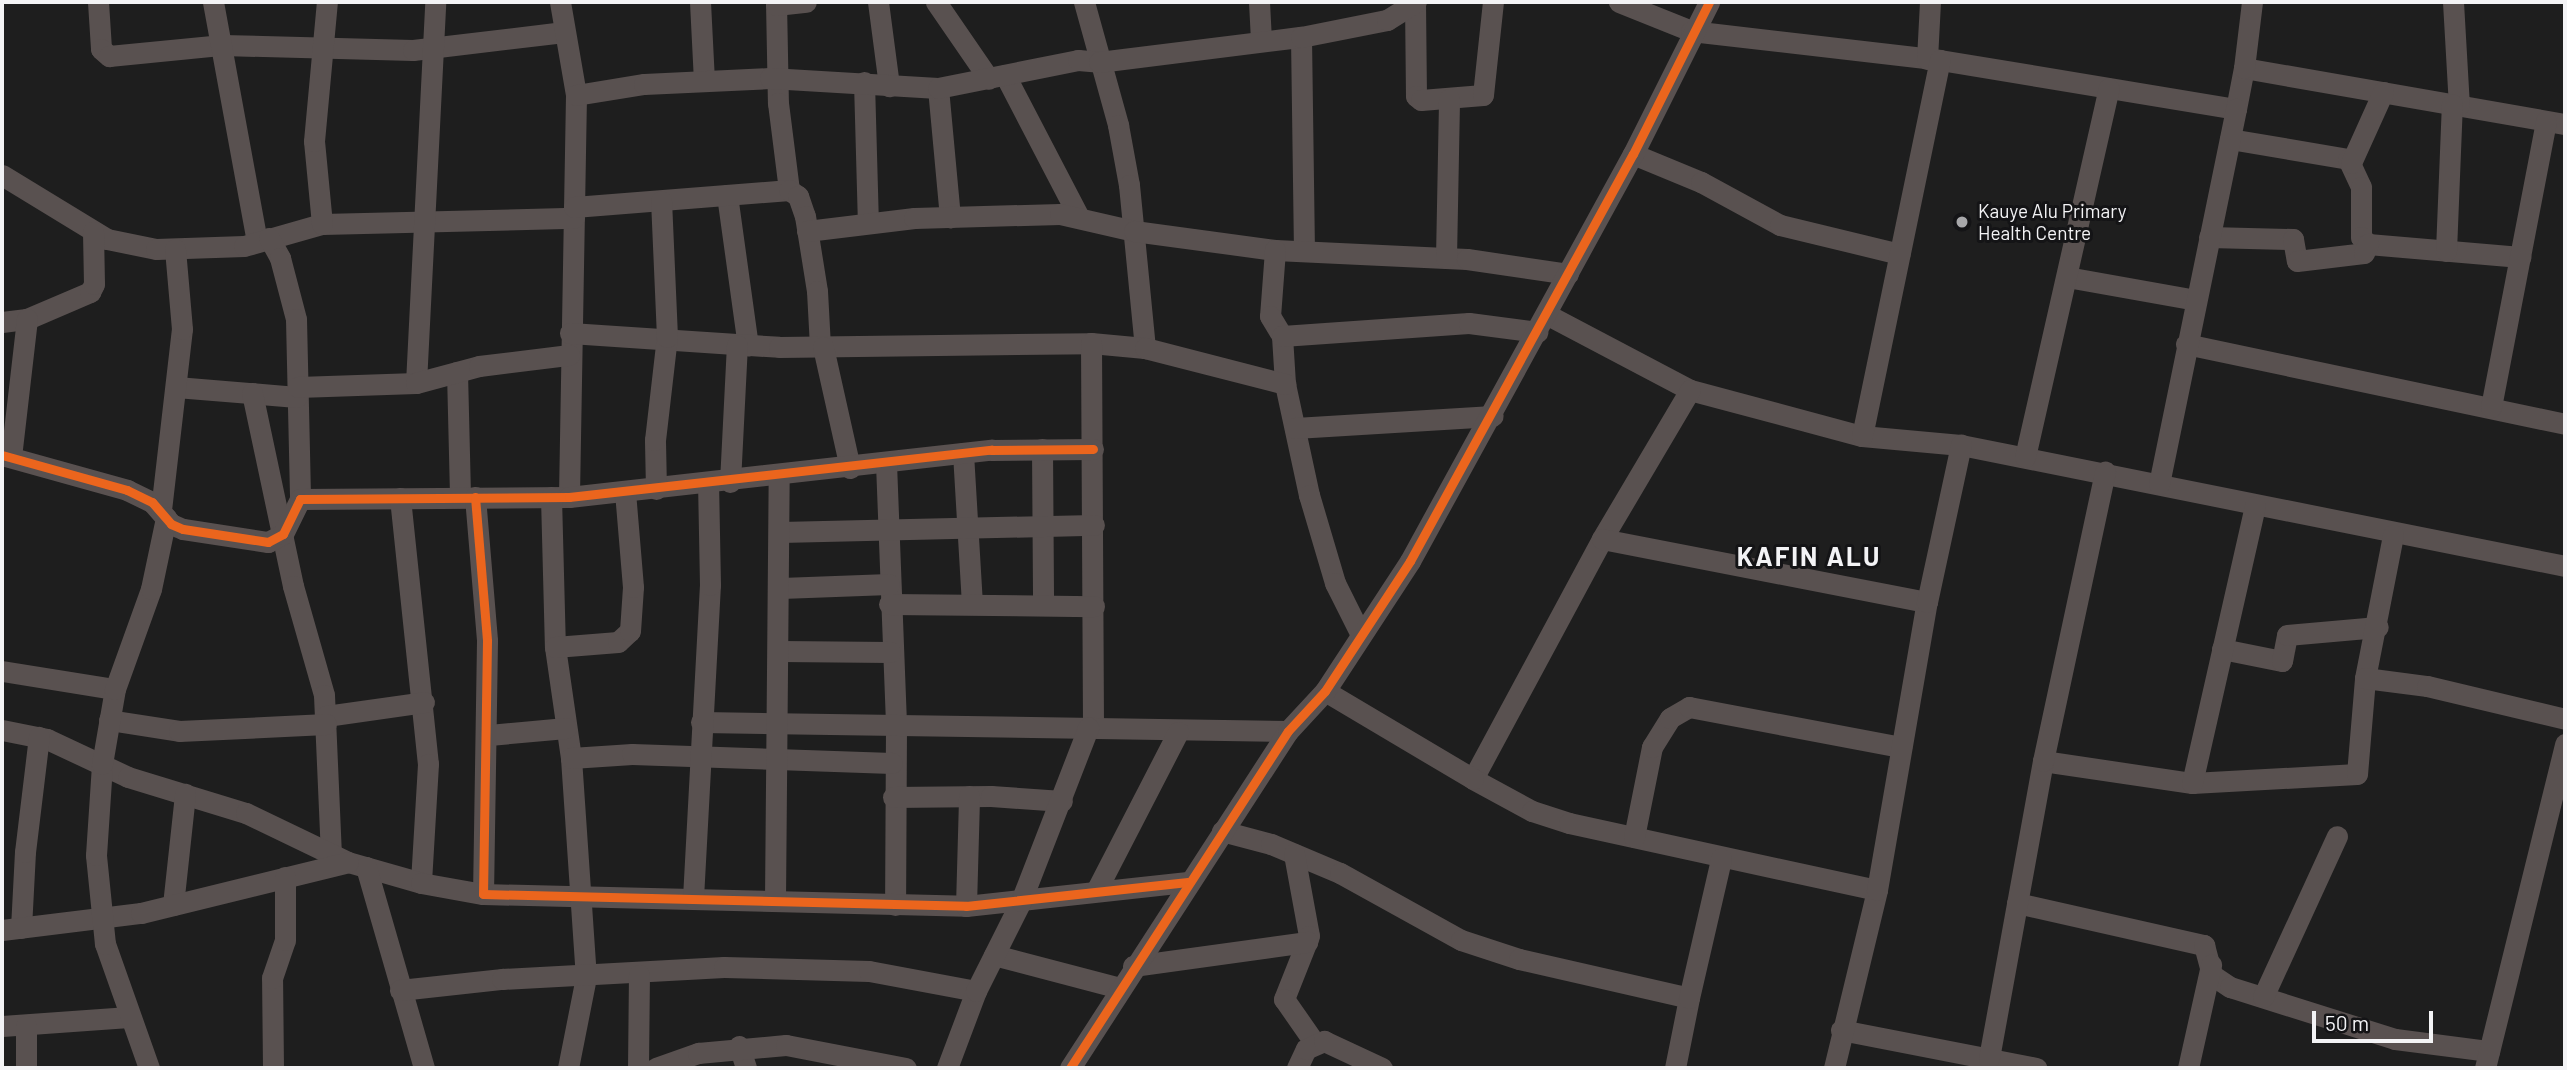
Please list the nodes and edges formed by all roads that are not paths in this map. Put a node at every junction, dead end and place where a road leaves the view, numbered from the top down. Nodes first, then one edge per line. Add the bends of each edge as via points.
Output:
1 (97, 2) edge
2 (213, 2) edge
3 (327, 2) edge
4 (435, 2) edge
5 (560, 2) edge
6 (700, 2) edge
7 (806, 2) edge
8 (878, 2) edge
9 (936, 2) edge
10 (1084, 2) edge
11 (1259, 2) edge
12 (1416, 2) edge
13 (1493, 2) edge
14 (1619, 2) edge
15 (1709, 2) edge
16 (1930, 2) edge
17 (2252, 2) edge
18 (2453, 2) edge
19 (776, 4) edge
20 (1691, 30) junction
21 (564, 32) junction
22 (1301, 37) junction
23 (1261, 40) junction
24 (222, 45) junction
25 (323, 45) junction
26 (431, 45) junction
27 (1933, 60) junction
28 (1098, 62) junction
29 (2244, 68) junction
30 (997, 77) junction
31 (778, 79) junction
32 (704, 80) junction
33 (864, 82) junction
34 (889, 86) junction
35 (938, 88) junction
36 (2109, 88) junction
37 (2383, 92) junction
38 (576, 95) junction
39 (1448, 99) junction
40 (2455, 105) junction
41 (2236, 109) junction
42 (2556, 123) edge
43 (2230, 139) junction
44 (1633, 154) junction
45 (2351, 163) junction
46 (2, 175) edge
47 (789, 190) junction
48 (727, 195) junction
49 (662, 201) junction
50 (574, 212) junction
51 (1078, 215) junction
52 (950, 218) junction
53 (868, 223) junction
54 (322, 224) junction
55 (427, 224) junction
56 (807, 230) junction
57 (1134, 231) junction
58 (93, 232) junction
59 (2209, 237) junction
60 (263, 240) junction
61 (2368, 244) junction
62 (1304, 248) junction
63 (175, 249) junction
64 (1275, 250) junction
65 (2446, 251) junction
66 (1899, 254) junction
67 (2520, 257) junction
68 (1446, 258) junction
69 (1568, 274) junction
70 (2067, 276) junction
71 (2196, 300) junction
72 (27, 319) junction
73 (2, 322) edge
74 (1542, 323) junction
75 (570, 333) junction
76 (1282, 336) junction
77 (667, 337) junction
78 (1091, 343) junction
79 (2186, 344) junction
80 (743, 345) junction
81 (822, 347) junction
82 (1146, 348) junction
83 (569, 355) junction
84 (457, 372) junction
85 (416, 383) junction
86 (1286, 384) junction
87 (176, 387) junction
88 (1690, 390) junction
89 (298, 392) junction
90 (253, 393) junction
91 (2491, 407) junction
92 (1493, 416) junction
93 (2565, 424) edge
94 (1295, 428) junction
95 (1862, 436) junction
96 (1961, 444) junction
97 (1042, 449) junction
98 (1093, 449) junction
99 (963, 453) junction
100 (7, 456) edge
101 (2025, 457) junction
102 (886, 463) junction
103 (850, 468) junction
104 (2105, 472) junction
105 (779, 476) junction
106 (730, 482) junction
107 (2159, 484) junction
108 (708, 485) junction
109 (656, 489) junction
110 (625, 492) junction
111 (468, 497) junction
112 (560, 497) junction
113 (400, 498) junction
114 (300, 499) junction
115 (2255, 506) junction
116 (164, 514) junction
117 (967, 525) junction
118 (1042, 525) junction
119 (1094, 525) junction
120 (888, 526) junction
121 (780, 532) junction
122 (283, 534) junction
123 (2393, 535) junction
124 (1602, 539) junction
125 (2565, 566) edge
126 (780, 588) junction
127 (889, 594) junction
128 (1927, 602) junction
129 (972, 604) junction
130 (1043, 605) junction
131 (1094, 606) junction
132 (2378, 627) junction
133 (1361, 635) junction
134 (555, 647) junction
135 (2222, 649) junction
136 (780, 651) junction
137 (890, 652) junction
138 (2, 671) edge
139 (2365, 678) junction
140 (115, 689) junction
141 (1325, 691) junction
142 (424, 702) junction
143 (2565, 719) edge
144 (109, 720) junction
145 (326, 720) junction
146 (701, 722) junction
147 (778, 725) junction
148 (896, 727) junction
149 (566, 728) junction
150 (1091, 728) junction
151 (2, 730) edge
152 (1287, 731) junction
153 (1178, 732) junction
154 (488, 735) junction
155 (39, 737) junction
156 (2565, 744) edge
157 (1901, 747) junction
158 (699, 755) junction
159 (571, 758) junction
160 (778, 761) junction
161 (2043, 761) junction
162 (102, 764) junction
163 (892, 764) junction
164 (1473, 779) junction
165 (2192, 783) junction
166 (185, 794) junction
167 (969, 796) junction
168 (893, 797) junction
169 (1062, 802) junction
170 (1222, 831) junction
171 (2337, 836) dead end
172 (1634, 837) junction
173 (1294, 854) junction
174 (1721, 859) junction
175 (349, 861) junction
176 (285, 877) junction
177 (1188, 882) junction
178 (421, 883) junction
179 (1877, 890) junction
180 (1096, 891) junction
181 (483, 894) junction
182 (693, 898) junction
183 (582, 899) junction
184 (775, 900) junction
185 (1021, 901) junction
186 (2017, 903) junction
187 (173, 905) junction
188 (895, 905) junction
189 (967, 906) junction
190 (99, 916) junction
191 (11, 929) edge
192 (1307, 942) junction
193 (994, 955) junction
194 (2210, 965) junction
195 (1133, 966) junction
196 (639, 975) junction
197 (586, 978) junction
198 (1120, 988) junction
199 (400, 990) junction
200 (976, 991) junction
201 (2263, 997) junction
202 (1689, 998) junction
203 (129, 1017) junction
204 (26, 1026) junction
205 (2, 1027) edge
206 (1841, 1030) junction
207 (1314, 1042) junction
208 (739, 1046) junction
209 (1989, 1058) junction
210 (2487, 1060) edge
211 (26, 1068) edge
212 (149, 1068) edge
213 (273, 1068) edge
214 (424, 1068) edge
215 (568, 1068) edge
216 (638, 1068) edge
217 (656, 1068) edge
218 (746, 1068) edge
219 (906, 1068) edge
220 (947, 1068) edge
221 (1070, 1068) edge
222 (1297, 1068) edge
223 (1382, 1068) edge
224 (1675, 1068) edge
225 (1834, 1068) edge
226 (2036, 1068) edge
227 (2188, 1068) edge

1 - 24 street via 101,49 108,55
2 - 24 street
3 - 25 street
4 - 26 street
5 - 21 street
6 - 32 street
7 - 19 street
8 - 34 street
9 - 30 street
10 - 28 street
11 - 23 street
12 - 22 street via 1387,20
12 - 39 street via 1416,96 1421,100
13 - 39 street via 1486,90 1479,98
14 - 20 street
15 - 20 street
16 - 27 street
17 - 29 street
18 - 40 street
19 - 31 street
20 - 27 street
20 - 44 street
21 - 26 street
21 - 38 street
22 - 23 street
22 - 62 street
23 - 28 street
24 - 25 street
24 - 60 street
25 - 26 street via 360,50
25 - 54 street via 314,141
26 - 55 street
27 - 36 street
27 - 66 street
28 - 30 street via 1078,60
28 - 57 street via 1118,125
29 - 37 street
29 - 41 street
30 - 35 street
30 - 51 street
31 - 32 street
31 - 33 street
31 - 47 street
32 - 38 street
33 - 34 street
33 - 53 street
34 - 35 street
35 - 52 street
36 - 41 street
36 - 70 street
37 - 40 street
37 - 45 street
38 - 50 street
39 - 68 street
40 - 42 street
40 - 65 street
41 - 43 street
42 - 67 street
43 - 45 street via 2338,155
43 - 59 street
44 - 66 street via 1701,182 1780,225
44 - 69 street
45 - 61 street via 2361,187 2361,237
46 - 58 street
47 - 48 street
47 - 56 street via 798,196
48 - 49 street
48 - 80 street
49 - 50 street
49 - 77 street
50 - 55 street
50 - 75 street
51 - 52 street
51 - 57 street
52 - 53 street
53 - 56 street
54 - 55 street
54 - 60 street
55 - 85 street
56 - 81 street
57 - 64 street
57 - 82 street
58 - 63 street via 125,246
58 - 72 street via 94,284 90,292
59 - 61 street via 2293,239 2297,261 2364,253
59 - 71 street
60 - 63 street via 217,249
60 - 89 street via 280,258 296,319
61 - 65 street
62 - 64 street
62 - 68 street
63 - 87 street via 181,329
64 - 76 street via 1270,316
65 - 67 street
66 - 95 street
67 - 91 street
68 - 69 street
69 - 74 street
70 - 71 street
70 - 101 street
71 - 79 street
72 - 73 street
72 - 100 street
74 - 76 street via 1469,323
74 - 88 street
74 - 92 street
75 - 77 street
75 - 83 street
76 - 86 street
77 - 80 street
77 - 109 street via 655,440
78 - 81 street
78 - 82 street
78 - 98 street
79 - 91 street
79 - 107 street
80 - 81 street
80 - 106 street
81 - 103 street
82 - 86 street
83 - 84 street
83 - 112 street
84 - 85 street
84 - 111 street
85 - 89 street
86 - 94 street
87 - 90 street
87 - 116 street
88 - 95 street
88 - 124 street
89 - 90 street
89 - 114 street
90 - 122 street
91 - 93 street
92 - 94 street
92 - 133 street via 1410,561
94 - 133 street via 1319,536 1335,583
95 - 96 street
96 - 101 street
96 - 128 street
97 - 98 street
97 - 99 street
97 - 118 street
98 - 119 street
99 - 102 street
99 - 117 street
100 - 116 street via 127,490
101 - 104 street
102 - 103 street
102 - 120 street
103 - 105 street
104 - 107 street
104 - 161 street
105 - 106 street
105 - 121 street
106 - 108 street
107 - 115 street
108 - 109 street
108 - 146 street via 710,585
109 - 110 street
110 - 112 street
110 - 134 street via 633,587 630,631 618,642
111 - 112 street
111 - 113 street
111 - 154 street via 487,641
112 - 134 street
113 - 114 street
113 - 142 street
114 - 122 street
115 - 123 street
115 - 135 street
116 - 122 street via 183,529 268,542
116 - 140 street via 151,589
117 - 118 street
117 - 120 street
117 - 129 street
118 - 119 street
118 - 130 street
119 - 131 street
120 - 121 street
120 - 127 street
121 - 126 street
122 - 145 street
123 - 125 street
123 - 132 street
124 - 128 street
124 - 164 street
126 - 127 street
126 - 136 street
127 - 129 street
127 - 137 street
128 - 157 street
129 - 130 street
130 - 131 street
131 - 150 street
132 - 135 street via 2287,635 2282,662
132 - 139 street
133 - 141 street
134 - 149 street
135 - 165 street
136 - 137 street
136 - 147 street
137 - 148 street
138 - 140 street
139 - 143 street via 2427,686
139 - 165 street via 2357,774
140 - 144 street
141 - 152 street
141 - 164 street
142 - 145 street
142 - 178 street via 427,822
144 - 145 street via 179,730
144 - 162 street
145 - 175 street
146 - 147 street
146 - 158 street
147 - 148 street
147 - 160 street
148 - 150 street
148 - 163 street
149 - 154 street
149 - 159 street
150 - 153 street
150 - 169 street
151 - 155 street
152 - 153 street
152 - 170 street
153 - 180 street
154 - 181 street
155 - 162 street
155 - 191 street
156 - 210 street
157 - 172 street via 1689,707 1670,718 1652,747
157 - 179 street
158 - 159 street
158 - 160 street
158 - 182 street
159 - 183 street
160 - 163 street
160 - 184 street
161 - 165 street
161 - 186 street
162 - 166 street
162 - 190 street via 96,855
163 - 168 street
164 - 172 street via 1532,811
166 - 175 street via 246,813
166 - 187 street
167 - 168 street
167 - 169 street
167 - 189 street
168 - 188 street
169 - 185 street
170 - 173 street
170 - 177 street
171 - 201 street
172 - 174 street
173 - 192 street
173 - 202 street via 1461,940 1519,959
174 - 179 street
174 - 202 street
175 - 176 street
175 - 178 street
175 - 199 street
176 - 187 street
176 - 213 street via 285,940 272,978
177 - 180 street
177 - 195 street
178 - 181 street
179 - 206 street
180 - 185 street
181 - 183 street
182 - 183 street
182 - 184 street
183 - 197 street
184 - 188 street
185 - 189 street
185 - 193 street
186 - 194 street via 2199,943 2208,950
186 - 209 street
187 - 190 street
188 - 189 street
190 - 191 street
190 - 203 street
192 - 195 street
192 - 207 street via 1284,999
193 - 198 street
193 - 200 street
194 - 201 street via 2217,981
194 - 227 street
195 - 198 street
196 - 197 street
196 - 200 street via 724,967 828,969
196 - 216 street
197 - 199 street via 502,979
197 - 215 street
198 - 221 street
199 - 214 street
200 - 220 street
201 - 210 street via 2395,1039
202 - 224 street
203 - 204 street
203 - 212 street
204 - 205 street
204 - 211 street
206 - 209 street
206 - 225 street
207 - 222 street
207 - 223 street via 1324,1041
208 - 217 street via 698,1053
208 - 218 street
208 - 219 street via 818,1049
209 - 226 street

